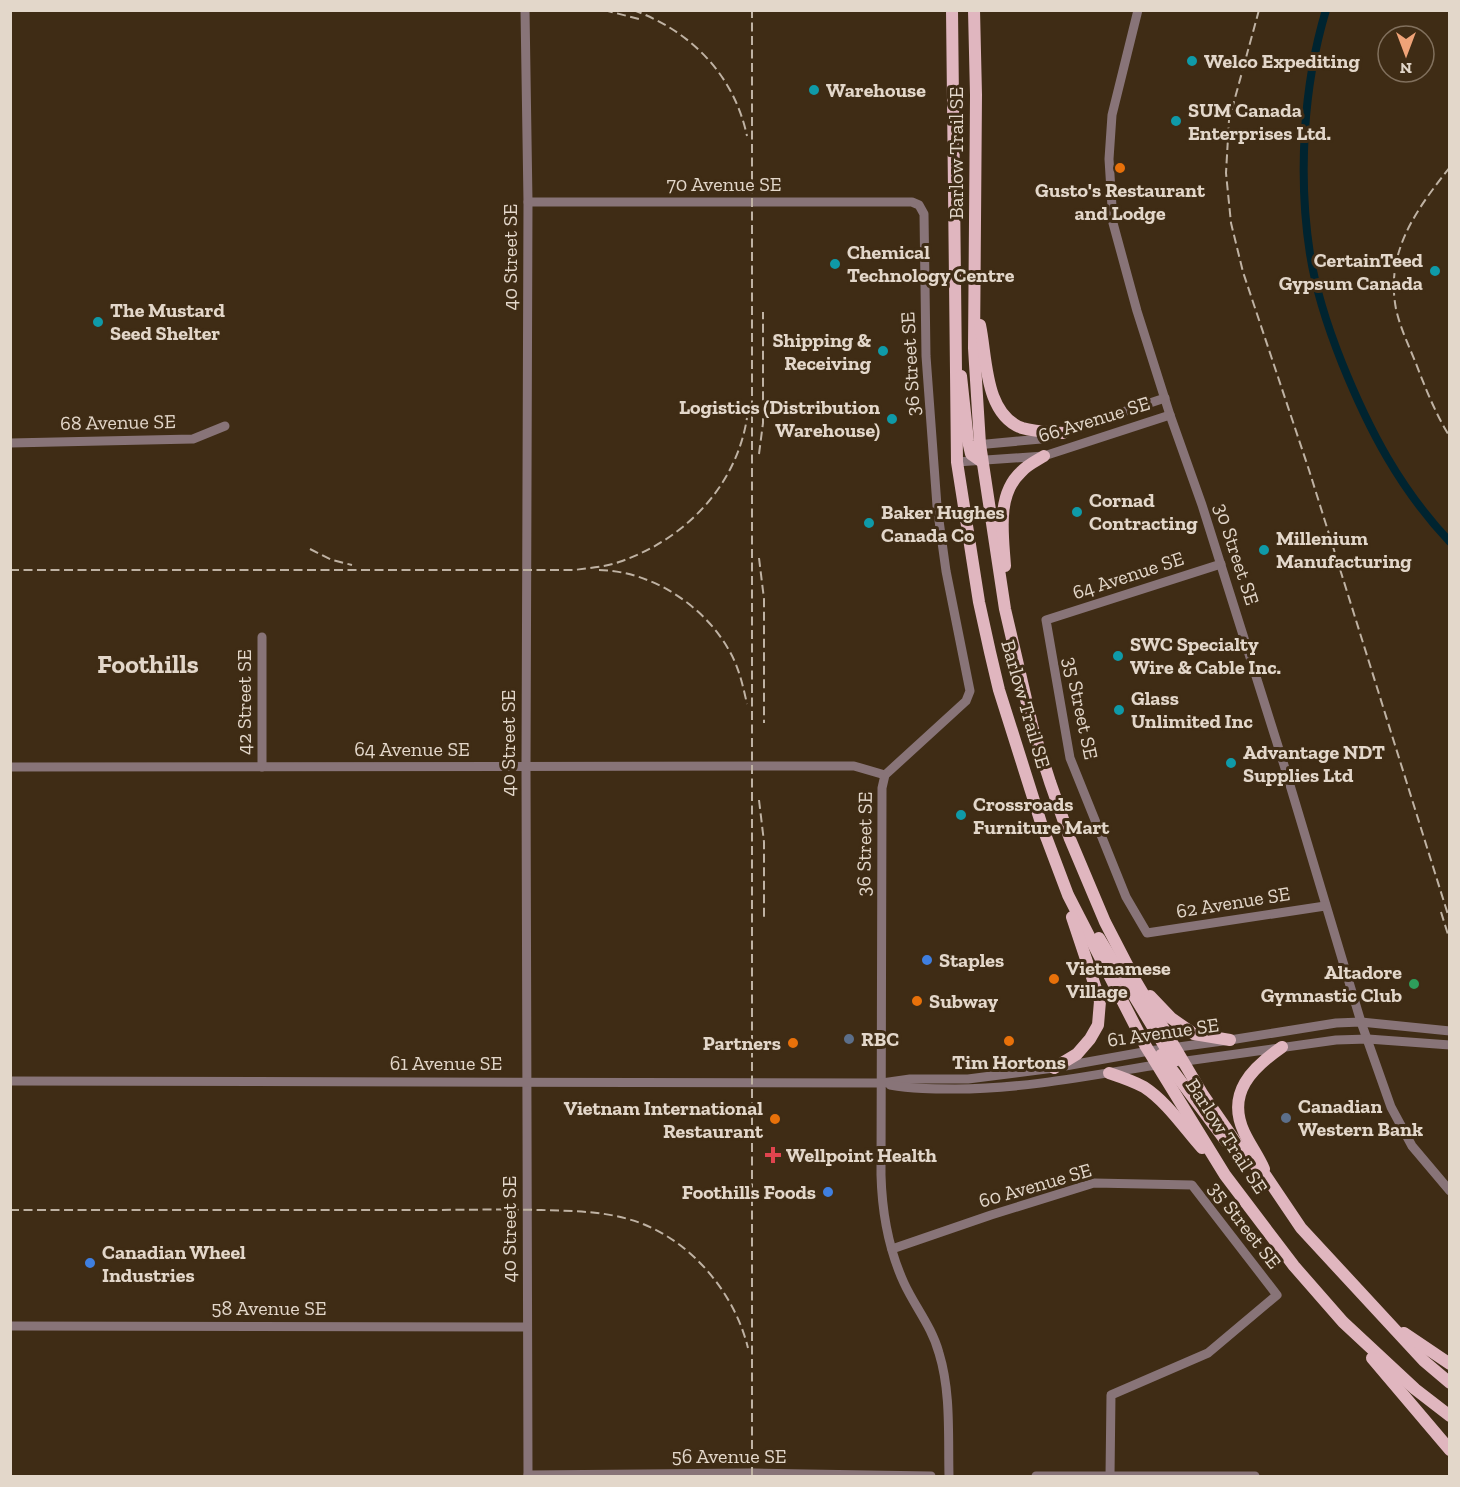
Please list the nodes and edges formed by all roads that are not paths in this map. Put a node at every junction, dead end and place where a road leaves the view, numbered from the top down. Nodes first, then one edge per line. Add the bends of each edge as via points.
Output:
1 (525, 10) edge
2 (952, 10) edge
3 (975, 10) edge
4 (1138, 10) edge
5 (528, 202) junction
6 (920, 205) joint
7 (975, 302) junction
8 (955, 336) junction
9 (1165, 398) junction
10 (1170, 415) junction
11 (225, 426) dead end
12 (1063, 433) junction
13 (10, 443) edge
14 (974, 445) junction
15 (956, 446) junction
16 (1044, 456) junction
17 (981, 461) junction
18 (957, 462) junction
19 (1221, 564) junction
20 (1005, 609) junction
21 (1046, 620) joint
22 (262, 637) dead end
23 (525, 766) junction
24 (10, 767) edge
25 (261, 767) junction
26 (885, 776) junction
27 (1068, 895) junction
28 (1325, 906) junction
29 (1083, 925) junction
30 (1147, 933) joint
31 (1135, 980) junction
32 (1361, 1022) junction
33 (1449, 1031) edge
34 (1368, 1039) junction
35 (1230, 1040) junction
36 (1449, 1045) edge
37 (1282, 1047) junction
38 (1171, 1048) junction
39 (1149, 1051) junction
40 (1183, 1062) junction
41 (1163, 1064) junction
42 (1054, 1068) junction
43 (1109, 1073) junction
44 (10, 1081) edge
45 (527, 1081) junction
46 (882, 1083) junction
47 (1244, 1154) junction
48 (1225, 1175) junction
49 (1266, 1176) junction
50 (1192, 1185) joint
51 (1449, 1191) edge
52 (892, 1249) junction
53 (1386, 1321) junction
54 (1343, 1322) junction
55 (10, 1326) edge
56 (527, 1327) junction
57 (1449, 1364) edge
58 (1449, 1383) edge
59 (1449, 1416) edge
60 (1449, 1450) edge
61 (528, 1476) edge
62 (931, 1476) edge
63 (949, 1476) edge
64 (1036, 1476) edge
65 (1110, 1476) edge
66 (1255, 1476) edge

1 - 5 street, 40 Street SE
2 - 8 main road, Barlow Trail SE
3 - 7 main road, Barlow Trail SE
4 - 9 street, 30 Street SE via 1112,115 1109,159 1113,223
5 - 6 street, 70 Avenue SE via 912,201
5 - 23 street, 40 Street SE
6 - 26 street, 36 Street SE via 924,214 926,356 937,506 970,691 966,701
7 - 12 main road via 986,376 1000,410 1021,428
7 - 14 main road, Barlow Trail SE
8 - 14 main road
8 - 15 main road, Barlow Trail SE
9 - 10 street, 30 Street SE
9 - 12 street, 66 Avenue SE
10 - 16 street, 66 Avenue SE
10 - 19 street, 30 Street SE
11 - 13 street, 68 Avenue SE via 193,439
12 - 14 street, 66 Avenue SE via 1041,439
14 - 15 street, 66 Avenue SE
14 - 17 main road, Barlow Trail SE
15 - 18 main road, Barlow Trail SE
16 - 17 street, 66 Avenue SE
16 - 20 main road via 1020,472 1004,503
17 - 18 street, 66 Avenue SE
17 - 20 main road, Barlow Trail SE
18 - 27 main road, Barlow Trail SE via 979,602 999,690
19 - 21 street, 64 Avenue SE
19 - 28 street, 30 Street SE
20 - 31 main road, Barlow Trail SE via 1033,729 1050,782 1105,922
21 - 30 street, 35 Street SE via 1070,758 1126,897
22 - 25 street, 42 Street SE
23 - 25 street, 64 Avenue SE
23 - 26 street, 64 Avenue SE via 854,766
23 - 45 street, 40 Street SE
24 - 25 street, 64 Avenue SE
26 - 46 street, 36 Street SE
27 - 29 main road, Barlow Trail SE
27 - 42 main road via 1100,1001 1098,1025 1090,1039 1077,1054
28 - 30 street, 62 Avenue SE
28 - 32 street, 30 Street SE
29 - 38 main road via 1098,938
29 - 39 main road, Barlow Trail SE
31 - 35 main road via 1171,1018 1194,1034
31 - 38 main road, Barlow Trail SE
32 - 33 street, 61 Avenue SE
32 - 34 street, 30 Street SE
32 - 35 street, 61 Avenue SE
34 - 36 street, 61 Avenue SE
34 - 37 street, 61 Avenue SE
34 - 51 street, 30 Street SE via 1390,1107 1412,1146
35 - 38 street, 61 Avenue SE
37 - 40 street, 61 Avenue SE
37 - 49 main road via 1251,1071 1238,1099 1244,1131
38 - 39 street, 61 Avenue SE
38 - 40 main road, Barlow Trail SE
39 - 41 main road, Barlow Trail SE
39 - 42 street, 61 Avenue SE
40 - 41 street, 61 Avenue SE
40 - 47 main road, Barlow Trail SE
41 - 43 street, 61 Avenue SE
41 - 47 main road via 1231,1149
41 - 48 main road, Barlow Trail SE
42 - 46 street, 61 Avenue SE via 968,1079
43 - 46 street, 61 Avenue SE via 987,1089 911,1089
43 - 48 main road via 1145,1088
44 - 45 street, 61 Avenue SE
45 - 46 street, 61 Avenue SE
45 - 56 street, 40 Street SE
46 - 52 street, 36 Street SE via 882,1210
47 - 49 main road, Barlow Trail SE
48 - 54 main road, Barlow Trail SE via 1294,1266
49 - 53 main road, Barlow Trail SE via 1301,1228
50 - 52 street, 60 Avenue SE via 1094,1184
50 - 65 street, 35 Street SE via 1277,1295 1208,1353 1111,1395
52 - 63 street, 36 Street SE via 904,1283 932,1331 940,1354 947,1395
53 - 57 main road
53 - 58 main road, Barlow Trail SE
54 - 59 main road, Barlow Trail SE
54 - 60 main road
55 - 56 street, 58 Avenue SE
56 - 61 street, 40 Street SE
61 - 62 street, 56 Avenue SE
64 - 65 street
65 - 66 street

